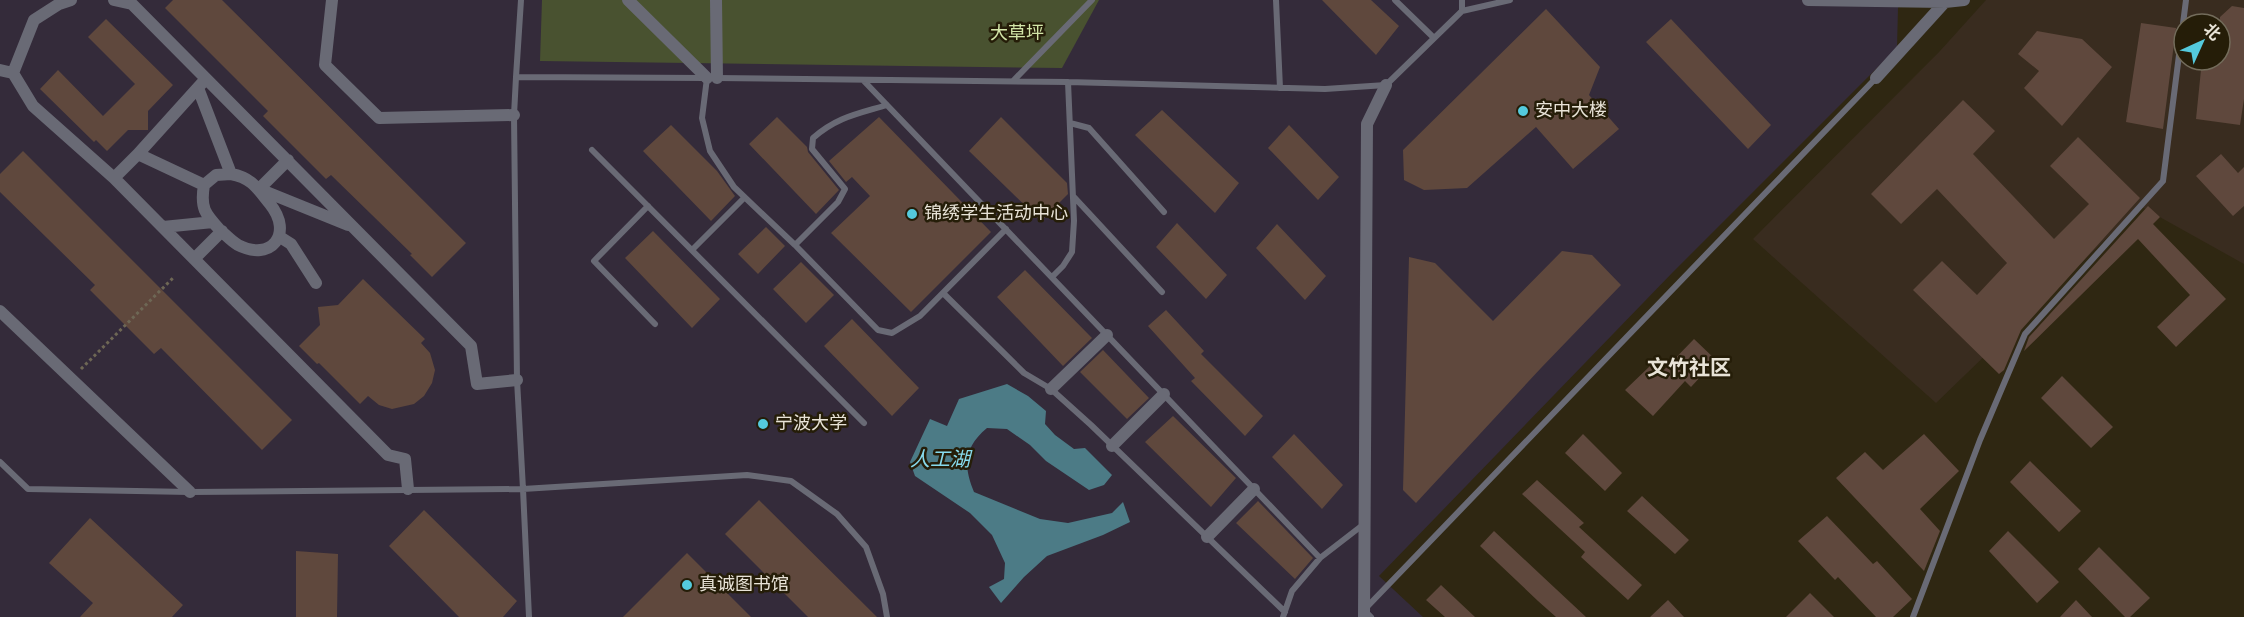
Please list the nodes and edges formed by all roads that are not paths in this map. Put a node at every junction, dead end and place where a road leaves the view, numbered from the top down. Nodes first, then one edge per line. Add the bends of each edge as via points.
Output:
1 (71, 0) edge
2 (114, 0) edge
3 (332, 0) edge
4 (521, 0) edge
5 (628, 0) edge
6 (717, 0) edge
7 (1092, 0) edge
8 (1276, 0) edge
9 (1395, 0) edge
10 (1462, 0) edge
11 (1510, 0) edge
12 (1808, 0) edge
13 (1964, 0) edge
14 (2186, 0) edge
15 (1945, 2) junction
16 (1462, 11) junction
17 (1434, 38) junction
18 (0, 70) edge
19 (13, 73) junction
20 (516, 77) junction
21 (712, 78) junction
22 (1876, 78) joint
23 (863, 80) junction
24 (1012, 81) junction
25 (1068, 82) junction
26 (202, 83) junction
27 (1386, 85) junction
28 (1280, 88) junction
29 (887, 105) junction
30 (514, 115) junction
31 (1070, 123) junction
32 (592, 150) dead end
33 (138, 154) junction
34 (288, 160) junction
35 (231, 174) junction
36 (114, 178) junction
37 (204, 185) junction
38 (259, 189) junction
39 (1073, 197) junction
40 (744, 198) junction
41 (648, 206) junction
42 (1164, 212) dead end
43 (217, 226) junction
44 (352, 226) junction
45 (163, 227) junction
46 (1006, 229) junction
47 (280, 237) junction
48 (795, 245) junction
49 (692, 250) junction
50 (194, 259) junction
51 (1052, 278) junction
52 (316, 283) dead end
53 (1162, 292) dead end
54 (943, 293) junction
55 (0, 310) edge
56 (655, 324) dead end
57 (1107, 335) junction
58 (517, 380) junction
59 (1052, 389) junction
60 (1164, 394) junction
61 (864, 423) dead end
62 (1112, 446) junction
63 (0, 462) edge
64 (408, 489) junction
65 (523, 489) junction
66 (1254, 489) junction
67 (190, 492) junction
68 (1364, 523) junction
69 (1207, 537) junction
70 (1320, 558) junction
71 (1284, 614) edge
72 (1364, 615) edge
73 (529, 617) edge
74 (887, 617) edge
75 (1913, 617) edge

1 - 19 street via 34,20
2 - 26 street via 132,4
3 - 30 street via 325,65 379,118
4 - 20 lane
5 - 21 street
6 - 21 street
7 - 24 lane
8 - 28 lane
9 - 17 lane
10 - 16 lane
11 - 16 lane
12 - 15 street
13 - 15 street
14 - 75 lane via 2163,181 2025,334
15 - 22 street
16 - 17 lane
17 - 27 lane
18 - 19 street
19 - 36 street via 33,106
20 - 21 lane
20 - 30 lane
21 - 23 lane
21 - 40 lane via 702,118 710,151
22 - 72 lane
23 - 24 lane
23 - 29 lane
24 - 25 lane
25 - 28 lane
25 - 31 lane
26 - 33 street
26 - 34 street
26 - 35 street
27 - 28 lane
27 - 68 street via 1367,124
29 - 46 lane
29 - 48 lane via 843,118 813,138 812,149 845,189 838,202
30 - 58 lane
31 - 39 lane
31 - 42 lane via 1089,128
32 - 41 lane
33 - 36 street
33 - 37 street
34 - 38 street
34 - 44 street
35 - 37 street via 216,176
35 - 38 street via 245,177
36 - 45 street
37 - 43 street via 201,200 206,214
38 - 44 street
38 - 47 street via 273,208 280,224
39 - 51 lane via 1072,252
39 - 53 lane
40 - 48 lane
40 - 49 lane
41 - 49 lane
41 - 56 lane via 594,261
43 - 45 street
43 - 47 street via 235,244 254,249 265,249
43 - 50 street
44 - 58 street via 471,346 477,384
45 - 50 street
46 - 51 lane
46 - 54 lane
47 - 52 street via 291,244
48 - 54 lane via 878,330 892,333 920,316
49 - 61 lane
50 - 64 street via 388,455 405,459
51 - 57 lane
54 - 59 lane via 1024,373
55 - 67 street
57 - 59 street
57 - 60 lane
58 - 65 lane
59 - 62 lane
60 - 62 street
60 - 66 lane
62 - 69 lane
63 - 67 lane via 28,489
64 - 65 lane
64 - 67 lane
65 - 73 lane
65 - 74 lane via 747,475 791,481 837,514 866,547
66 - 69 street
66 - 70 lane
68 - 70 lane
68 - 72 street
69 - 71 lane
70 - 71 lane via 1292,591

